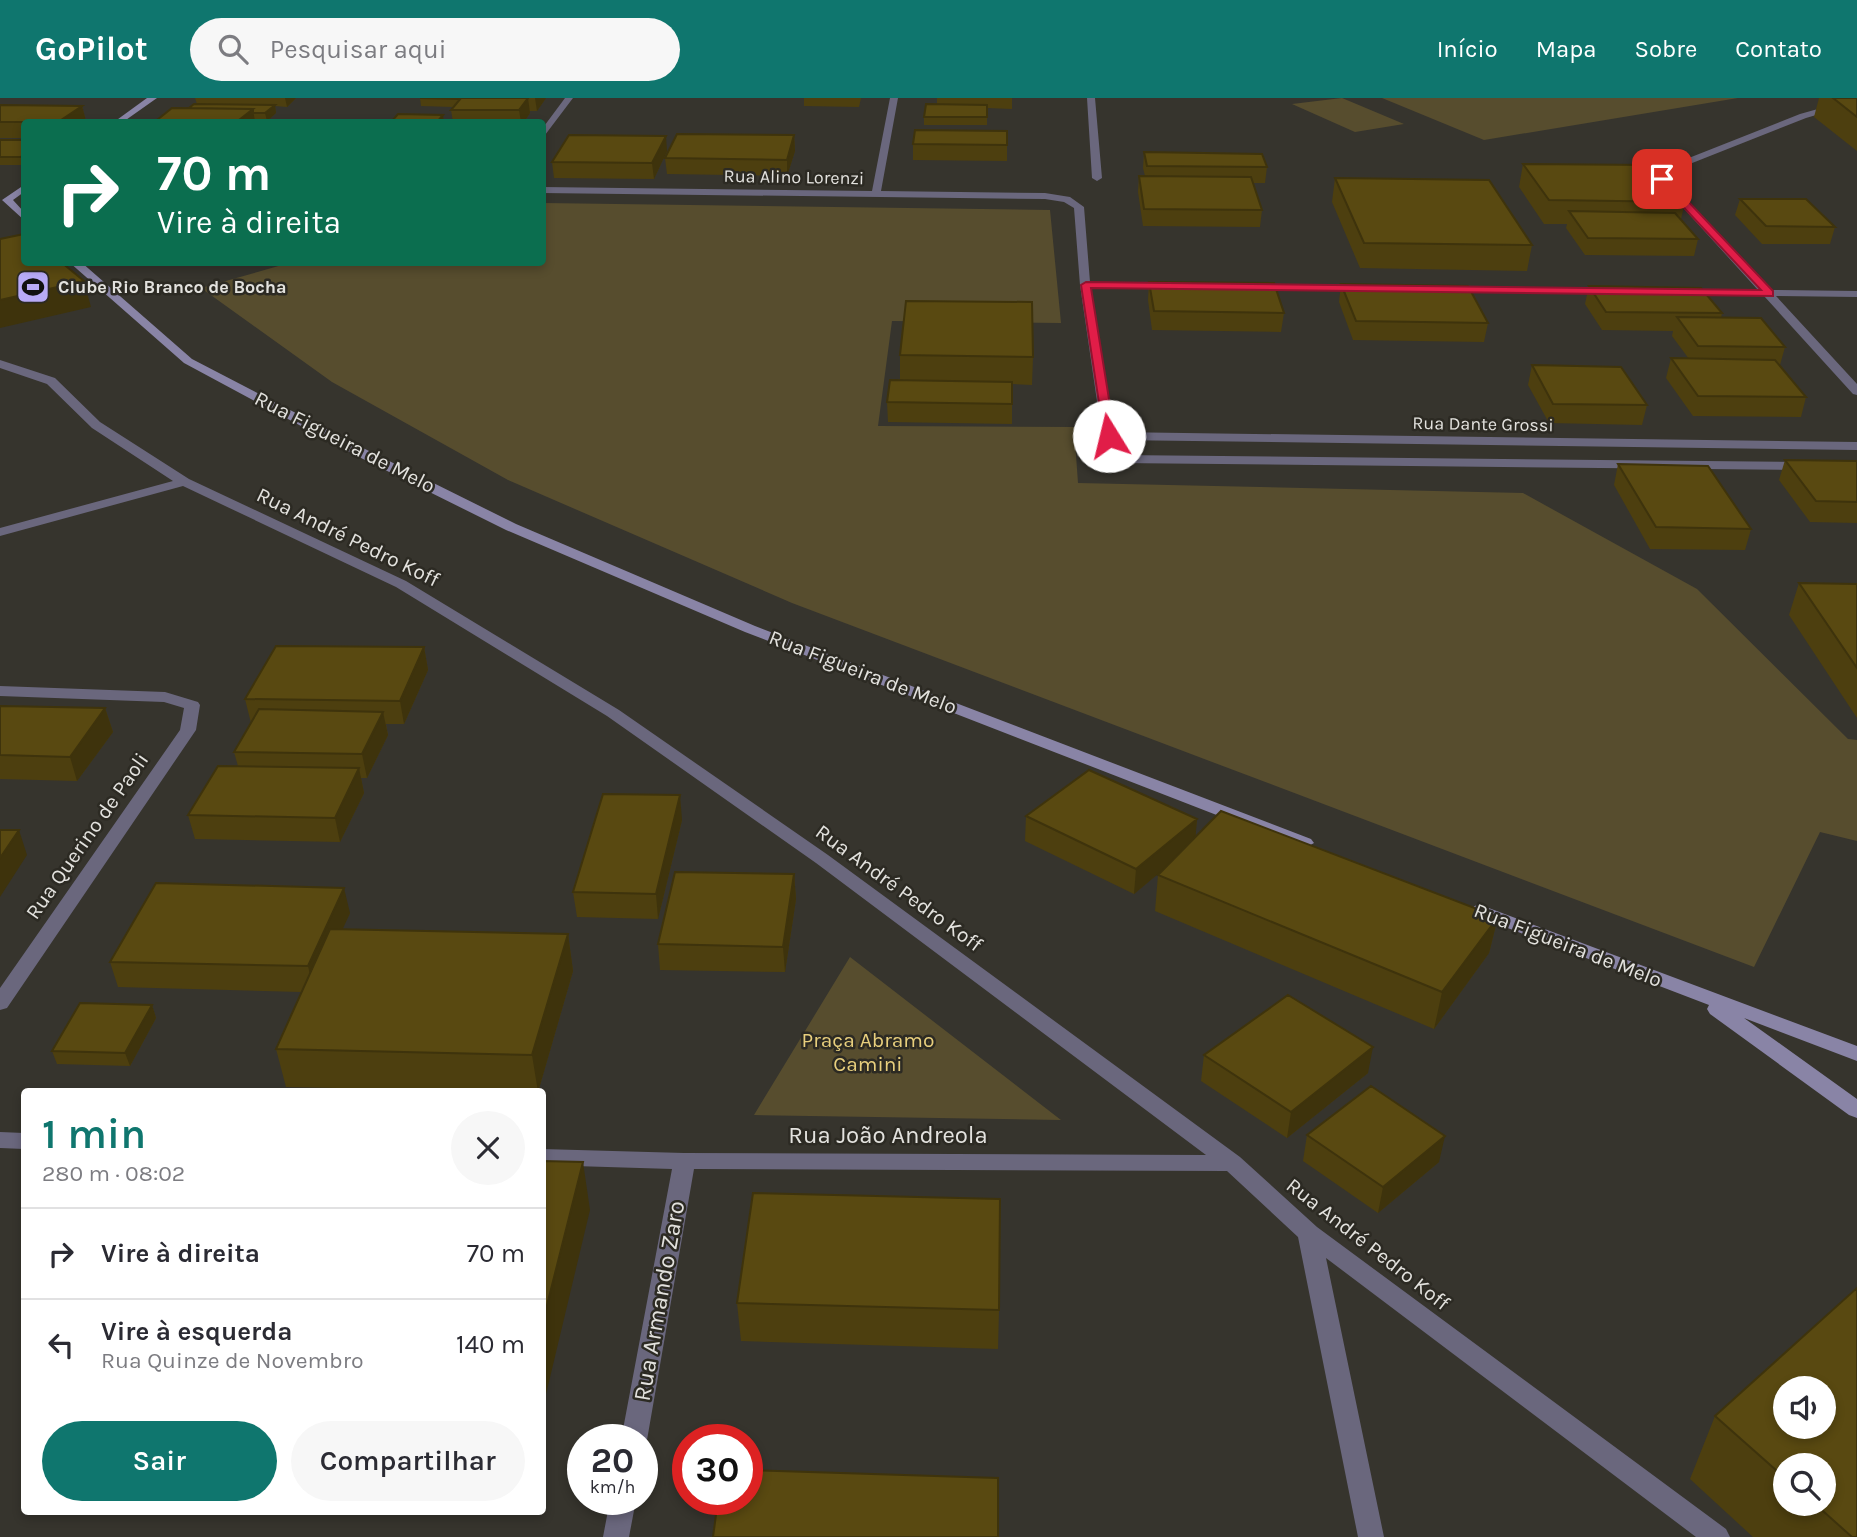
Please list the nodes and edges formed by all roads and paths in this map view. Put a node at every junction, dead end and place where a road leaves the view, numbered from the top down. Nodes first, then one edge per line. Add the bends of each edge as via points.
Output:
1 (153, 98) edge
2 (569, 98) edge
3 (894, 98) edge
4 (1091, 98) edge
5 (1857, 100) edge
6 (122, 119) edge
7 (546, 130) edge
8 (1097, 177) dead end
9 (21, 190) edge
10 (546, 190) edge
11 (876, 194) junction
12 (4, 202) edge
13 (21, 215) edge
14 (79, 266) edge
15 (1086, 285) junction
16 (1183, 286) edge
17 (1239, 287) edge
18 (1378, 288) edge
19 (1434, 289) edge
20 (1630, 292) edge
21 (1671, 292) edge
22 (1769, 293) junction
23 (1857, 294) edge
24 (0, 364) edge
25 (1857, 391) edge
26 (1109, 436) junction
27 (1857, 446) edge
28 (1816, 466) edge
29 (184, 482) junction
30 (0, 532) edge
31 (0, 691) edge
32 (1321, 849) edge
33 (1463, 905) edge
34 (1697, 995) junction
35 (0, 1003) edge
36 (1857, 1054) edge
37 (1857, 1110) edge
38 (0, 1140) edge
39 (21, 1141) edge
40 (546, 1157) edge
41 (684, 1161) junction
42 (1232, 1163) junction
43 (1309, 1233) junction
44 (637, 1424) edge
45 (620, 1515) edge
46 (616, 1537) edge
47 (1371, 1537) edge
48 (1717, 1537) edge

1 - 6 main road
2 - 7 street
3 - 11 street
4 - 8 street
5 - 22 street via 1803,116 1662,173 1662,179
9 - 12 main road
10 - 11 street, Rua Alino Lorenzi
11 - 15 street, Rua Alino Lorenzi via 1068,199 1079,206
12 - 13 main road
14 - 32 main road, Rua Figueira de Melo via 188,361 512,527 750,629
15 - 16 street
15 - 26 street
17 - 18 street
19 - 20 street
21 - 22 street
22 - 23 street
22 - 25 street
24 - 29 street, Rua André Pedro Koff via 51,381 96,425
26 - 27 street, Rua Dante Grossi
26 - 28 street, Rua Dante Grossi via 1111,456 1128,460
29 - 30 street
29 - 42 street, Rua André Pedro Koff via 401,584 612,713 822,859
31 - 35 street, Rua Querino de Paoli via 165,697 192,705 188,730
33 - 34 main road, Rua Figueira de Melo
34 - 36 main road, Rua Figueira de Melo
34 - 37 main road, Rua Figueira de Melo
38 - 39 street
40 - 41 street, Rua João Andreola
41 - 42 street, Rua João Andreola
41 - 44 street, Rua Armando Zaro
42 - 43 street, Rua André Pedro Koff
43 - 47 street
43 - 48 street, Rua André Pedro Koff
45 - 46 street

